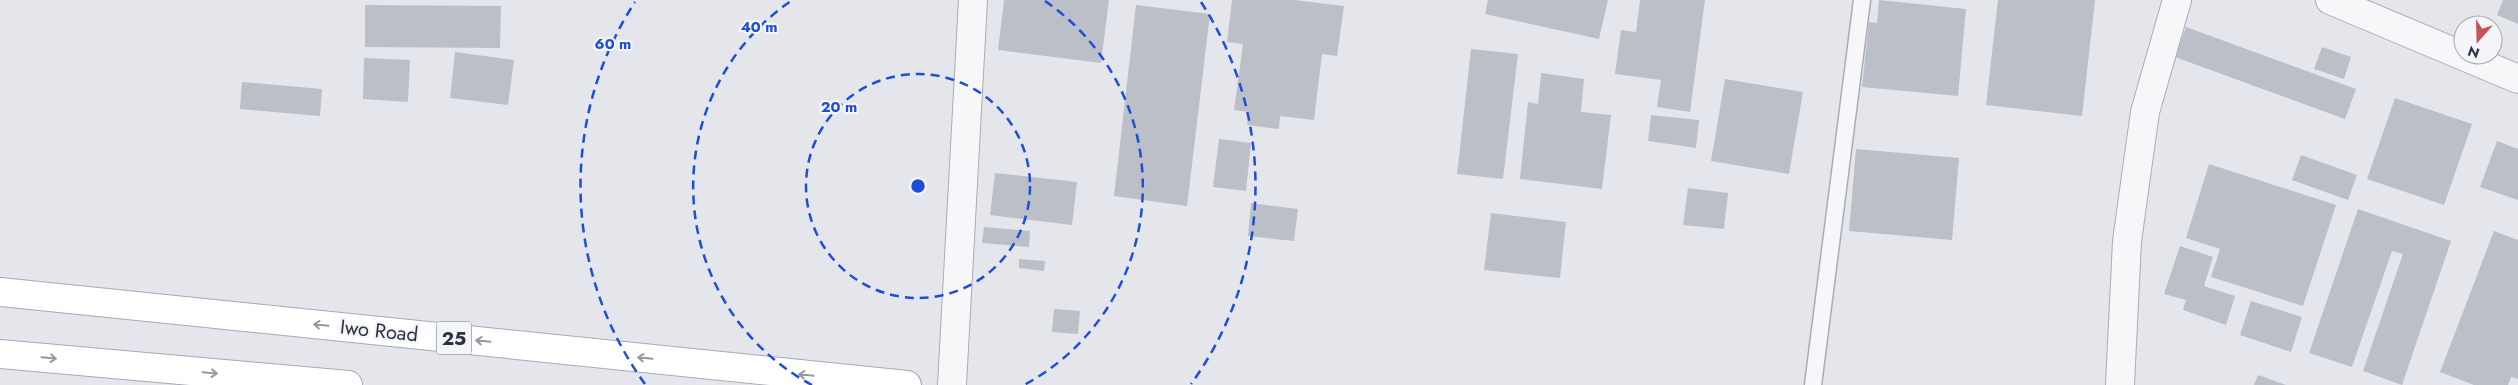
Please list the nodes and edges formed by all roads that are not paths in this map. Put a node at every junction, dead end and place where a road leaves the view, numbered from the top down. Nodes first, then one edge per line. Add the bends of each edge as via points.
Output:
1 (974, 0) edge
2 (1862, 0) edge
3 (2176, 0) edge
4 (2330, 0) edge
5 (2518, 79) edge
6 (0, 292) edge
7 (0, 354) edge
8 (348, 385) edge
9 (907, 385) edge
10 (952, 385) edge
11 (1813, 385) edge
12 (2120, 385) edge

1 - 10 street
2 - 11 lane
3 - 12 street via 2145,112 2127,241
4 - 5 street
9 -> 6 main road, Iwo Road / 25
7 -> 8 main road

